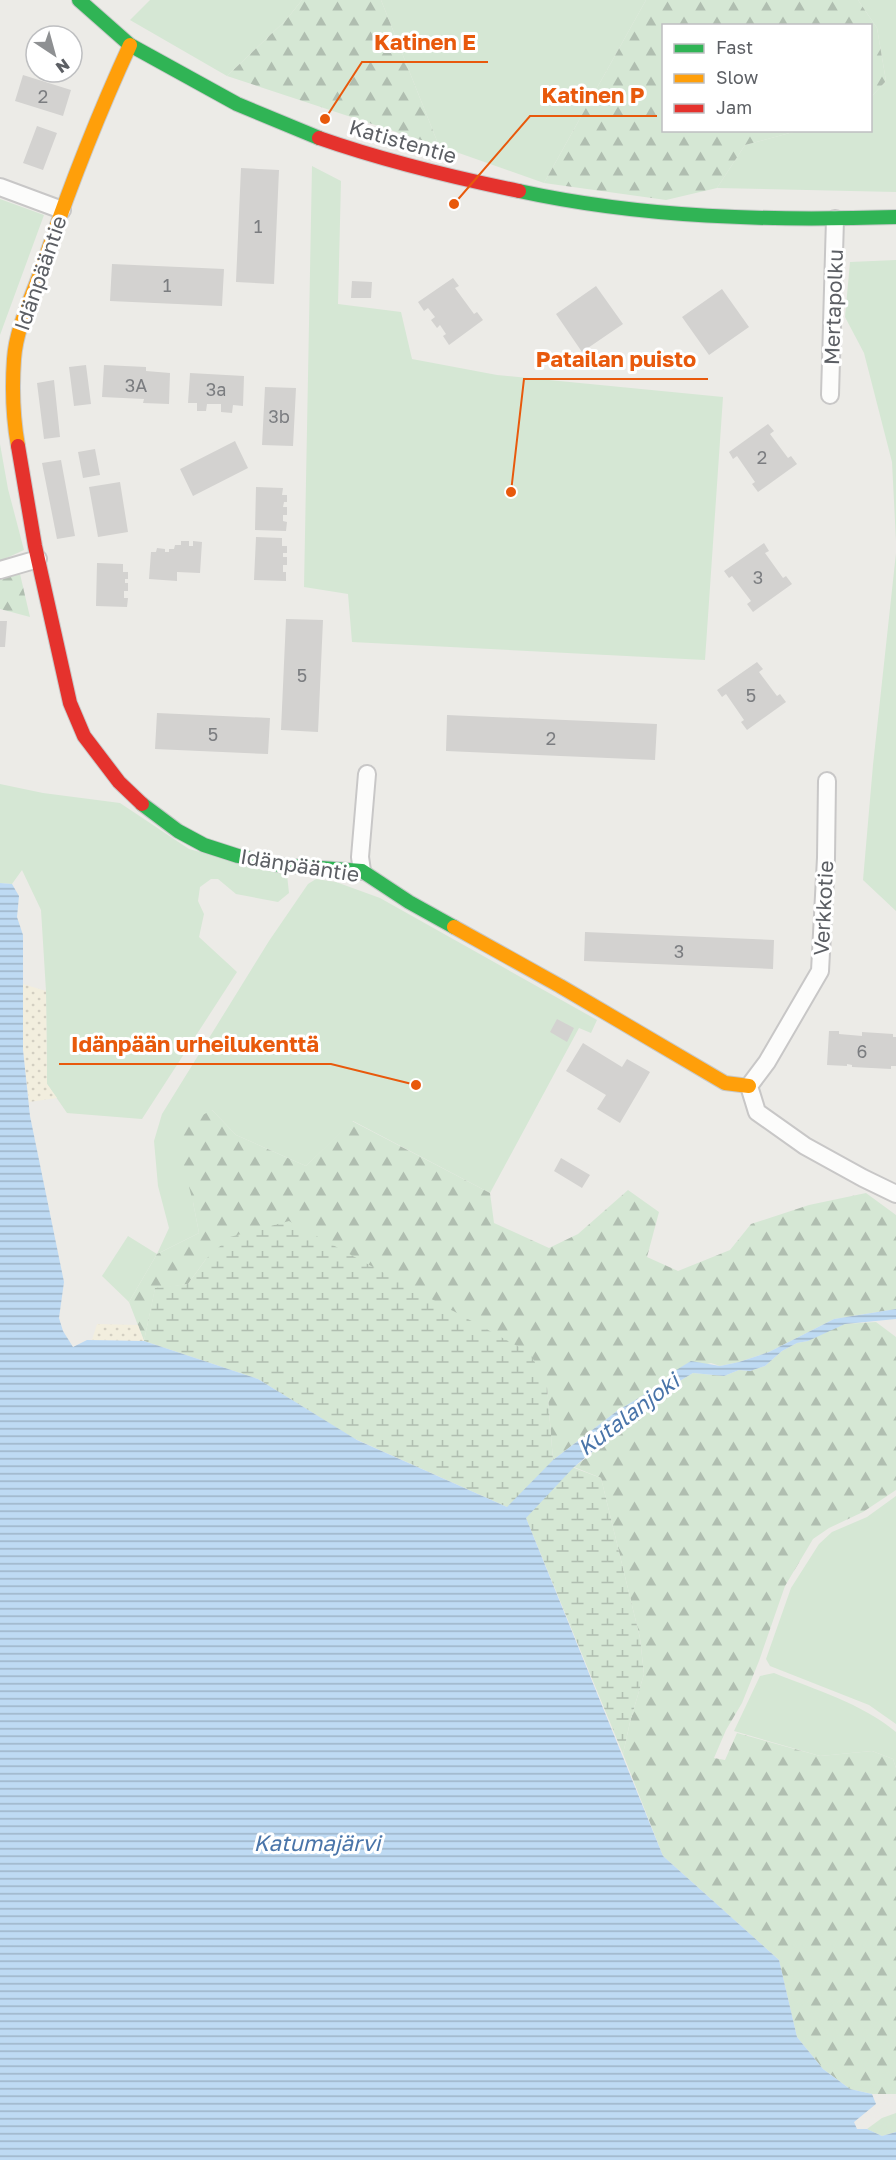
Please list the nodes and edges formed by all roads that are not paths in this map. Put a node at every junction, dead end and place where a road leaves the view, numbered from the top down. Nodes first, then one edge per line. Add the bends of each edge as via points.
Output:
1 (79, 0) edge
2 (130, 45) junction
3 (0, 187) edge
4 (62, 210) junction
5 (896, 217) edge
6 (835, 219) junction
7 (830, 395) dead end
8 (38, 559) junction
9 (0, 570) edge
10 (367, 774) dead end
11 (827, 781) dead end
12 (362, 871) junction
13 (749, 1086) junction
14 (896, 1194) edge

1 - 2 street, Katistentie
2 - 4 street, Idänpääntie
2 - 6 street, Katistentie via 237,104 302,132 429,172 624,210
3 - 4 street
4 - 8 street, Idänpääntie via 14,357 14,423
5 - 6 street, Katistentie
6 - 7 street, Mertapolku
8 - 9 street
8 - 12 street, Idänpääntie via 70,703 84,736 118,782 178,831 204,845 279,866
10 - 12 street
11 - 13 street, Verkkotie via 820,971
12 - 13 street, Idänpääntie via 409,902 725,1083
13 - 14 street via 757,1112 805,1146

